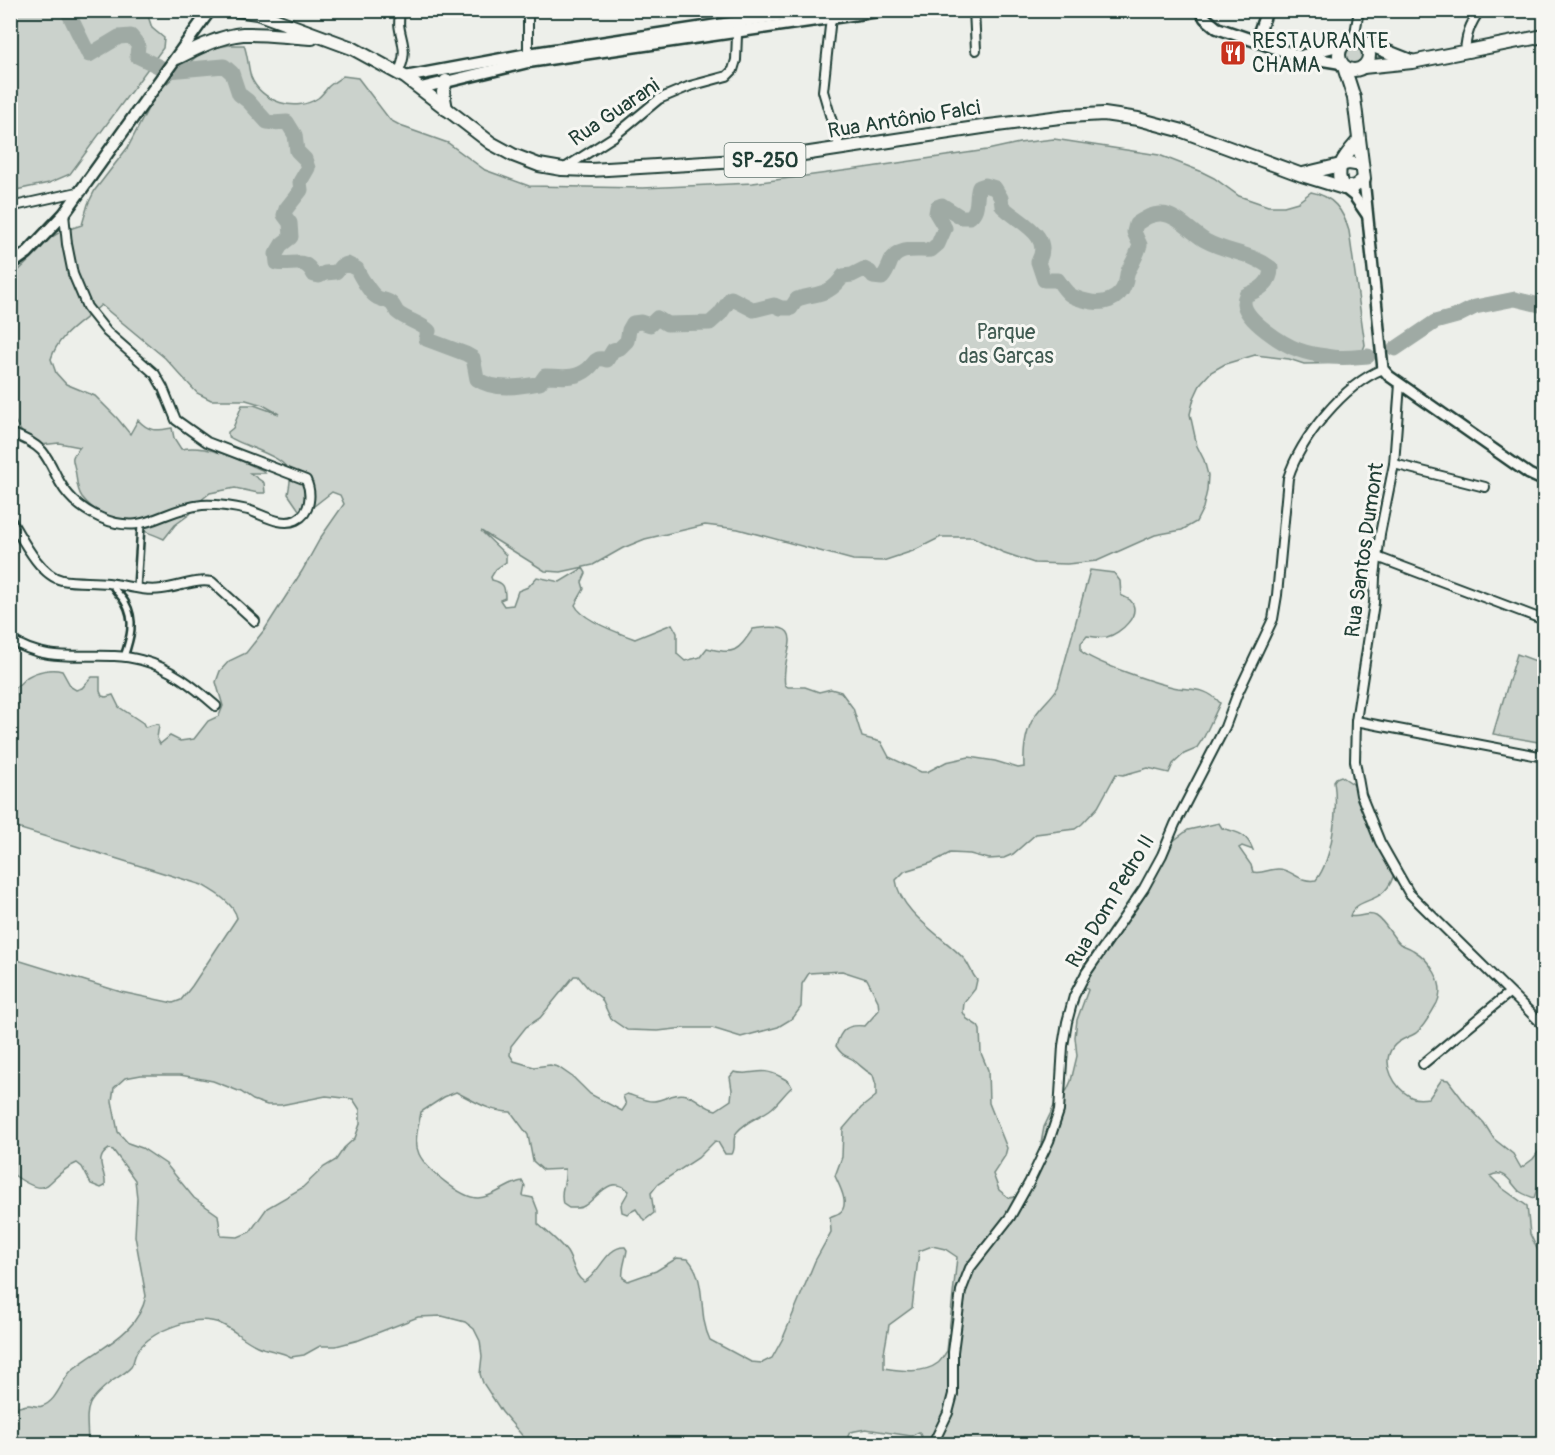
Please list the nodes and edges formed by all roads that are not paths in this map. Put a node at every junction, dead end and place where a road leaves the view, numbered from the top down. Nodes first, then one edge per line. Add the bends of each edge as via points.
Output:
1 (210, 10) edge
2 (236, 10) edge
3 (401, 10) edge
4 (528, 10) edge
5 (816, 10) edge
6 (885, 10) edge
7 (974, 10) edge
8 (1201, 10) edge
9 (1267, 10) edge
10 (1359, 10) edge
11 (1480, 10) edge
12 (256, 12) edge
13 (831, 18) junction
14 (737, 22) edge
15 (770, 23) junction
16 (1545, 36) edge
17 (327, 38) junction
18 (1359, 40) junction
19 (1256, 41) junction
20 (1513, 43) junction
21 (1545, 43) edge
22 (1341, 45) junction
23 (976, 50) dead end
24 (1465, 51) junction
25 (1299, 56) junction
26 (528, 58) junction
27 (174, 61) junction
28 (1412, 62) junction
29 (1342, 65) junction
30 (1361, 69) junction
31 (402, 75) junction
32 (446, 81) junction
33 (421, 88) junction
34 (1354, 98) junction
35 (446, 109) junction
36 (1359, 140) junction
37 (840, 149) junction
38 (1362, 165) junction
39 (1340, 166) junction
40 (562, 169) junction
41 (1302, 175) junction
42 (1364, 179) junction
43 (1344, 188) junction
44 (81, 190) junction
45 (10, 207) edge
46 (64, 214) junction
47 (1369, 217) junction
48 (10, 265) edge
49 (1383, 369) junction
50 (1400, 384) junction
51 (10, 433) edge
52 (1395, 464) junction
53 (1545, 481) edge
54 (1485, 486) dead end
55 (10, 519) edge
56 (141, 525) junction
57 (1377, 557) junction
58 (112, 583) junction
59 (137, 588) junction
60 (1545, 620) edge
61 (255, 621) dead end
62 (10, 639) edge
63 (124, 657) junction
64 (216, 706) dead end
65 (1356, 721) junction
66 (1545, 757) edge
67 (1509, 993) junction
68 (1545, 1026) edge
69 (1424, 1064) dead end
70 (933, 1444) edge

1 - 27 main road
2 - 12 main road, Rua Antônio Falci / SP-250
3 - 31 street via 399,22 405,53
4 - 26 street
5 - 15 main road
6 - 13 main road
7 - 23 street
8 - 19 main road via 1216,28
9 - 19 main road
10 - 18 street
11 - 24 street via 1470,25
12 - 17 main road, Rua Antônio Falci / SP-250
13 - 15 main road
13 - 37 street via 823,91
14 - 15 main road
14 - 26 main road
14 - 40 street, Rua Guarani via 736,60 727,76 659,99 613,137
16 - 20 main road
17 - 27 main road via 241,34
17 - 31 main road, Rua Antônio Falci / SP-250
18 - 22 main road via 1347,40
18 - 28 main road
18 - 30 main road via 1369,50 1369,60
19 - 25 main road
20 - 21 main road
20 - 24 main road
22 - 25 main road
22 - 29 main road via 1338,54
24 - 28 main road
25 - 29 main road
26 - 31 main road
26 - 32 main road
27 - 44 main road
28 - 30 main road
29 - 30 main road
29 - 34 main road
30 - 34 main road
31 - 33 main road, Rua Antônio Falci / SP-250
32 - 33 main road
32 - 35 main road
33 - 35 main road, Rua Antônio Falci / SP-250
34 - 36 main road
35 - 40 main road, Rua Antônio Falci / SP-250 via 513,155
36 - 38 main road
36 - 39 main road
37 - 40 main road, Rua Antônio Falci / SP-250 via 770,159
37 - 41 main road, Rua Antônio Falci / SP-250 via 989,126 1104,114 1183,131
38 - 39 main road
38 - 42 main road
39 - 41 main road
39 - 43 main road via 1339,181
41 - 43 main road, Rua Antônio Falci / SP-250
42 - 43 main road
42 - 47 street
43 - 47 street
44 - 45 street
44 - 46 main road
46 - 48 main road
46 - 56 street via 71,266 87,307 107,332 155,374 176,420 207,442 306,480 310,494 307,510 297,520 287,522 235,507 203,505
47 - 49 street
49 - 50 street
49 - 70 street, Rua Dom Pedro II via 1371,374 1334,405 1292,465 1273,619 1162,855 1074,996 1063,1046 1056,1121 1010,1217 970,1268 961,1291 953,1352 953,1394
50 - 52 street, Rua Santos Dumont
50 - 53 street via 1529,474
51 - 56 street via 43,452 62,487 85,510 116,523
52 - 54 street
52 - 57 street, Rua Santos Dumont
55 - 58 street via 46,572 60,580
56 - 59 street
57 - 60 street
57 - 65 street, Rua Santos Dumont via 1373,613
58 - 59 street
58 - 63 street via 125,602 132,624
59 - 61 street via 163,589 212,582
62 - 63 street via 25,649 48,654
63 - 64 street via 173,672
65 - 66 street
65 - 67 street, Rua Santos Dumont via 1354,761 1361,795 1380,842 1409,893
67 - 68 street, Rua Santos Dumont
67 - 69 street

